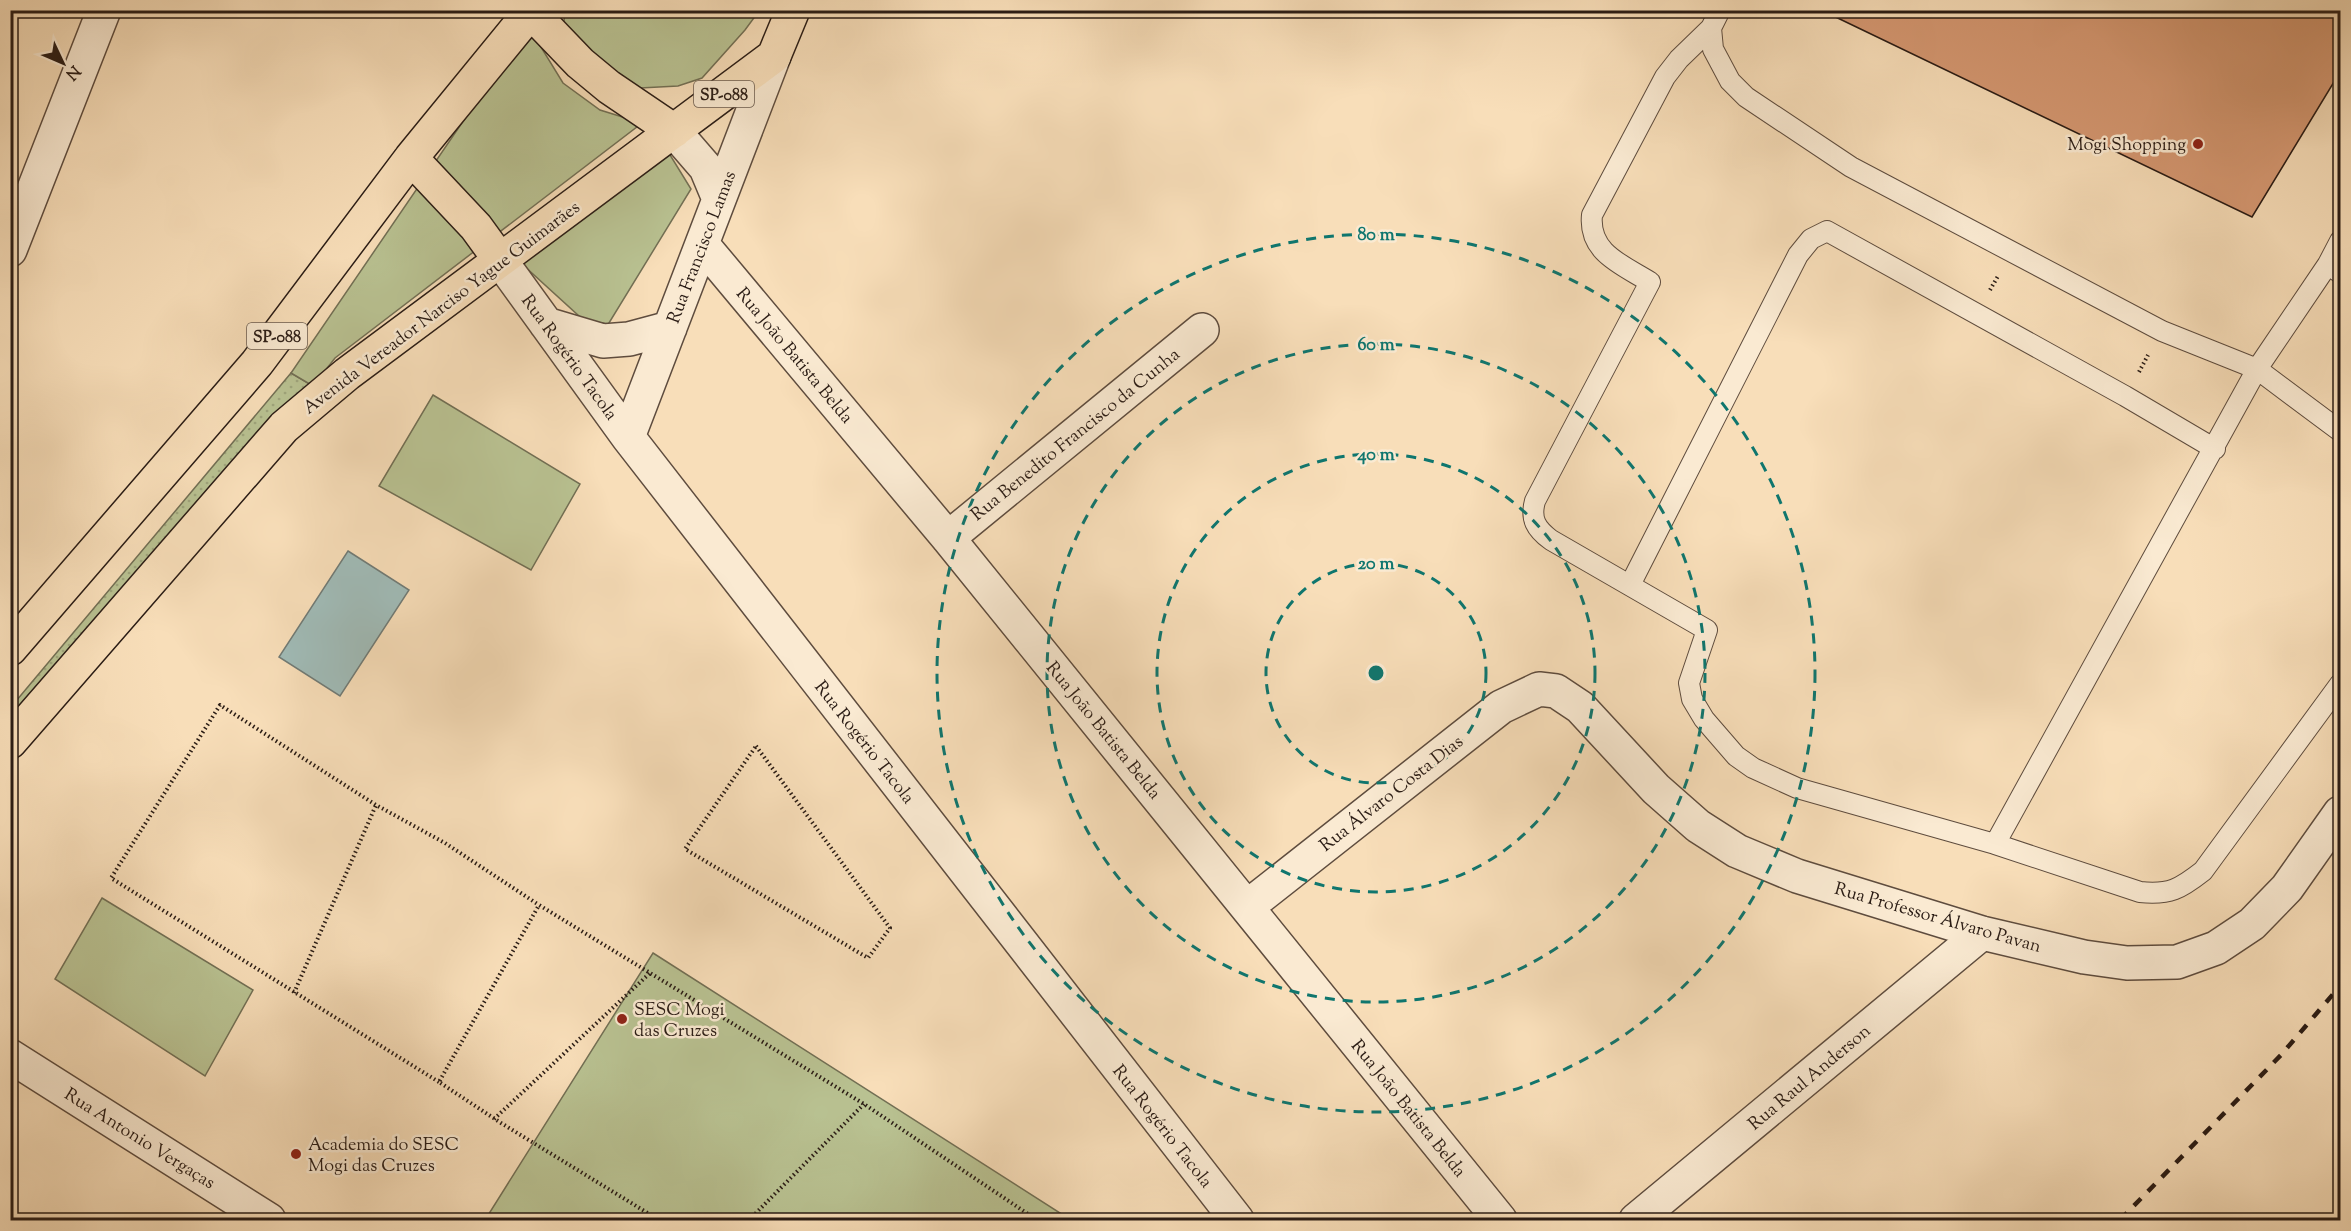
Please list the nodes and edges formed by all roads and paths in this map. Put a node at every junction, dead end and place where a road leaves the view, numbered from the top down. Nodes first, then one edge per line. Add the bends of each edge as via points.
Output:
1 (104, 10) edge
2 (793, 10) edge
3 (532, 11) edge
4 (1716, 19) edge
5 (774, 56) junction
6 (674, 131) junction
7 (411, 158) junction
8 (719, 200) junction
9 (2340, 241) edge
10 (702, 244) junction
11 (10, 250) edge
12 (500, 260) junction
13 (2334, 269) edge
14 (546, 324) junction
15 (670, 328) junction
16 (1202, 330) dead end
17 (2257, 369) junction
18 (2340, 431) edge
19 (628, 437) junction
20 (2215, 449) junction
21 (948, 538) junction
22 (1630, 585) junction
23 (10, 649) edge
24 (2340, 684) edge
25 (1539, 688) joint
26 (10, 742) edge
27 (756, 746) joint
28 (376, 805) junction
29 (2340, 813) edge
30 (1995, 844) junction
31 (539, 905) junction
32 (1247, 907) junction
33 (1983, 933) junction
34 (650, 973) junction
35 (294, 993) junction
36 (10, 1056) edge
37 (439, 1082) junction
38 (864, 1104) junction
39 (494, 1119) junction
40 (269, 1221) edge
41 (659, 1221) edge
42 (749, 1221) edge
43 (1037, 1221) edge
44 (1237, 1221) edge
45 (1500, 1221) edge
46 (1636, 1221) edge

1 - 11 street
2 - 5 main road
3 - 6 main road via 580,63
3 - 7 main road, SP-088
4 - 17 lane via 1713,49 1730,81 1746,97 1851,167 2162,331
4 - 22 lane via 1665,77 1592,215 1595,240 1604,254 1650,282 1532,513 1534,524 1551,540
5 - 6 main road, SP-088
5 - 8 street, Rua Francisco Lamas
6 - 8 street via 706,168
6 - 12 main road, Avenida Vereador Narciso Yague Guimarães / SP-088
7 - 12 main road via 476,227
7 - 23 main road, SP-088 via 257,363
8 - 10 street, Rua Francisco Lamas
9 - 13 lane
10 - 15 street, Rua Francisco Lamas
10 - 21 street, Rua João Batista Belda
12 - 14 street, Rua Rogério Tacola
12 - 26 main road, Avenida Vereador Narciso Yague Guimarães / SP-088 via 347,374 284,427
13 - 17 lane
14 - 15 street via 603,341
14 - 19 street, Rua Rogério Tacola
15 - 19 street, Rua Francisco Lamas
16 - 21 street, Rua Benedito Francisco da Cunha
17 - 18 lane
17 - 20 lane
19 - 44 street, Rua Rogério Tacola
20 - 22 lane via 1827,231 1811,239 1798,255
20 - 30 lane
21 - 32 street, Rua João Batista Belda
22 - 30 lane via 1707,630 1689,682 1692,699 1736,756 1797,788
24 - 30 lane via 2203,872 2186,885 2162,894 2140,892
25 - 32 street, Rua Álvaro Costa Dias via 1501,707
25 - 33 street, Rua Professor Álvaro Pavan via 1556,691 1580,707 1656,789 1698,826 1737,851 1797,876
27 - 27 path via 890,928 868,958 685,849
28 - 31 path via 445,843
28 - 35 path
28 - 35 path via 220,705 111,878
29 - 33 street, Rua Professor Álvaro Pavan via 2287,888 2252,924 2216,948 2177,962 2127,963 2084,957
31 - 34 path
31 - 37 path
32 - 45 street, Rua João Batista Belda
33 - 46 street, Rua Raul Anderson
34 - 38 path
34 - 39 path
35 - 37 path
36 - 40 street, Rua Antonio Vergaças
37 - 39 path
38 - 42 path
38 - 43 path
39 - 41 path

